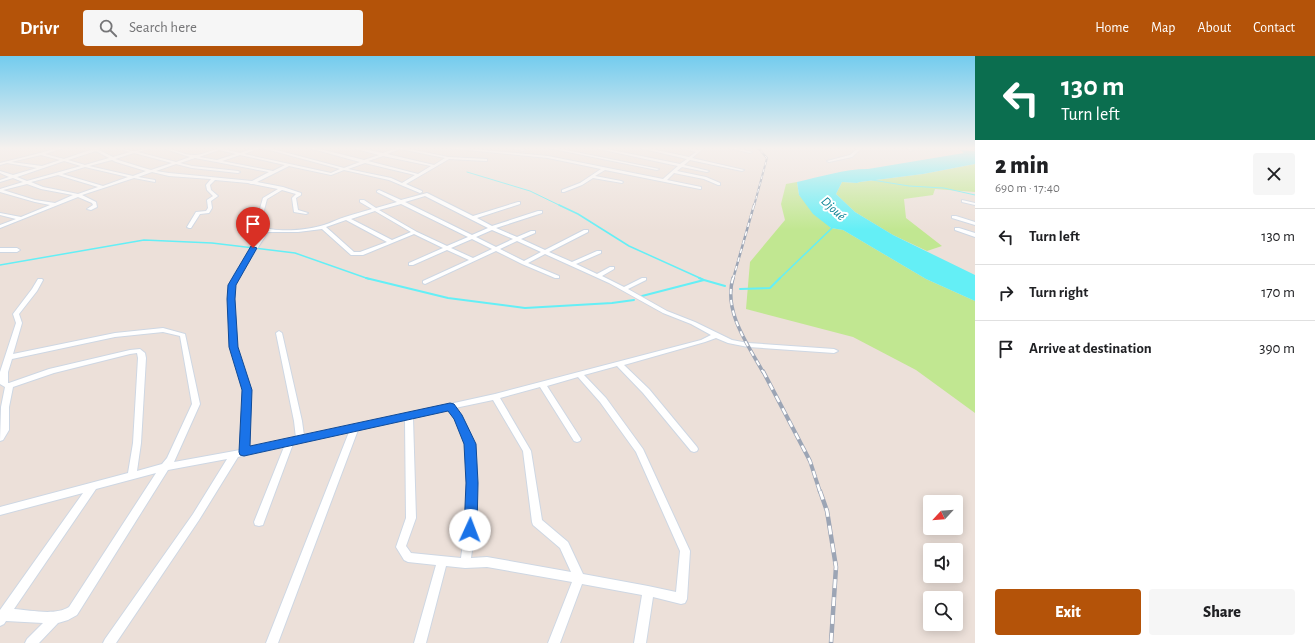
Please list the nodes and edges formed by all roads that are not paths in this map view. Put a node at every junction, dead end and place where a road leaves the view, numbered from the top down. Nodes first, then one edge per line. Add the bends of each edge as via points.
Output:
1 (10, 175) edge
2 (20, 175) edge
3 (52, 175) edge
4 (63, 175) edge
5 (125, 175) edge
6 (137, 175) edge
7 (172, 175) edge
8 (266, 175) edge
9 (373, 175) edge
10 (418, 175) edge
11 (639, 175) edge
12 (669, 175) edge
13 (691, 175) edge
14 (15, 177) junction
15 (132, 177) junction
16 (593, 177) joint
17 (213, 179) junction
18 (664, 180) junction
19 (0, 181) edge
20 (154, 181) dead end
21 (26, 182) junction
22 (621, 182) dead end
23 (250, 183) junction
24 (403, 184) junction
25 (719, 184) dead end
26 (103, 187) junction
27 (282, 188) junction
28 (700, 188) dead end
29 (0, 191) edge
30 (379, 191) dead end
31 (420, 192) dead end
32 (564, 192) dead end
33 (78, 195) junction
34 (362, 201) dead end
35 (964, 201) dead end
36 (402, 202) junction
37 (518, 203) dead end
38 (55, 204) junction
39 (975, 204) edge
40 (89, 209) dead end
41 (375, 210) junction
42 (540, 212) dead end
43 (306, 213) dead end
44 (0, 214) edge
45 (954, 217) dead end
46 (21, 218) junction
47 (346, 218) junction
48 (473, 218) junction
49 (975, 224) edge
50 (0, 227) edge
51 (189, 227) dead end
52 (323, 227) junction
53 (492, 228) junction
54 (957, 229) dead end
55 (266, 231) junction
56 (586, 231) dead end
57 (415, 232) junction
58 (533, 232) dead end
59 (975, 235) edge
60 (472, 237) junction
61 (516, 239) junction
62 (392, 242) junction
63 (446, 248) junction
64 (496, 248) junction
65 (0, 250) edge
66 (16, 250) dead end
67 (544, 252) junction
68 (599, 252) dead end
69 (472, 259) junction
70 (524, 262) junction
71 (411, 264) dead end
72 (572, 264) junction
73 (612, 268) dead end
74 (597, 276) junction
75 (557, 277) dead end
76 (644, 279) dead end
77 (40, 280) dead end
78 (425, 282) dead end
79 (624, 289) junction
80 (279, 333) dead end
81 (716, 335) junction
82 (834, 351) dead end
83 (10, 357) junction
84 (618, 363) junction
85 (579, 374) junction
86 (542, 384) junction
87 (9, 386) junction
88 (494, 397) junction
89 (450, 407) junction
90 (409, 415) junction
91 (355, 427) junction
92 (0, 438) edge
93 (578, 439) dead end
94 (295, 440) junction
95 (694, 449) dead end
96 (240, 453) junction
97 (164, 467) junction
98 (132, 475) junction
99 (93, 486) junction
100 (0, 511) edge
101 (259, 522) dead end
102 (442, 561) junction
103 (464, 563) junction
104 (579, 578) junction
105 (648, 591) junction
106 (2, 617) edge
107 (55, 618) junction
108 (31, 643) edge
109 (109, 643) edge
110 (272, 643) edge
111 (420, 643) edge
112 (554, 643) edge
113 (640, 643) edge

1 - 14 street
2 - 14 street
3 - 21 street
4 - 26 street
5 - 15 street
6 - 15 street
7 - 17 street
8 - 23 street
9 - 24 street
10 - 24 street
11 - 18 street
12 - 18 street
13 - 25 street
14 - 19 street
14 - 21 street
15 - 20 street
15 - 26 street
16 - 22 street
16 - 32 street
17 - 23 street
17 - 51 street via 208,185 209,190 216,196 209,200 210,208 207,212 198,213
18 - 28 street
21 - 29 street
21 - 33 street
23 - 27 street
24 - 31 street
26 - 33 street
27 - 43 street via 299,194 294,198 296,211
27 - 55 street via 264,200 256,226
29 - 38 street
30 - 36 street
33 - 38 street
33 - 40 street via 94,202 95,206
34 - 41 street
35 - 39 street
36 - 41 street
36 - 48 street via 425,194
36 - 60 street
37 - 48 street
38 - 46 street
41 - 47 street
41 - 57 street
42 - 53 street
44 - 46 street
45 - 49 street
46 - 50 street
47 - 52 street
47 - 62 street
48 - 53 street
52 - 55 street via 296,231
52 - 62 street via 353,254 361,254
53 - 60 street
53 - 61 street
54 - 59 street
55 - 96 street via 232,285 234,347 247,390
56 - 67 street
57 - 62 street
57 - 63 street
58 - 61 street
60 - 63 street
60 - 64 street
61 - 64 street
61 - 67 street
63 - 69 street
63 - 71 street
64 - 69 street
64 - 70 street
65 - 66 street
67 - 70 street
67 - 72 street
68 - 72 street
69 - 78 street
70 - 75 street
72 - 74 street
73 - 74 street
74 - 79 street
76 - 79 street
77 - 83 street via 35,291 16,314 19,323
79 - 81 street via 665,312
80 - 94 street via 298,421
81 - 82 street via 730,342 748,345
81 - 84 street
83 - 87 street via 4,372 4,384
83 - 97 street via 115,334 163,330 183,335 196,404 171,460
84 - 85 street
84 - 95 street via 646,391
85 - 86 street
85 - 105 street via 603,400 640,451 685,551 681,600
86 - 88 street
86 - 93 street
87 - 92 street via 5,407 5,430
87 - 98 street via 52,371 130,352 141,353 137,443
88 - 89 street
88 - 104 street via 527,451 537,522 564,545
89 - 90 street
89 - 103 street via 470,444 470,530
90 - 91 street
90 - 102 street via 411,518 401,547 408,557
91 - 94 street
91 - 110 street
94 - 96 street
94 - 101 street
96 - 97 street
96 - 109 street
97 - 98 street
97 - 107 street via 73,611
98 - 99 street
99 - 100 street
99 - 106 street
102 - 103 street
102 - 111 street
103 - 104 street via 487,562
104 - 105 street
104 - 112 street
105 - 113 street
106 - 107 street via 34,615
107 - 108 street

